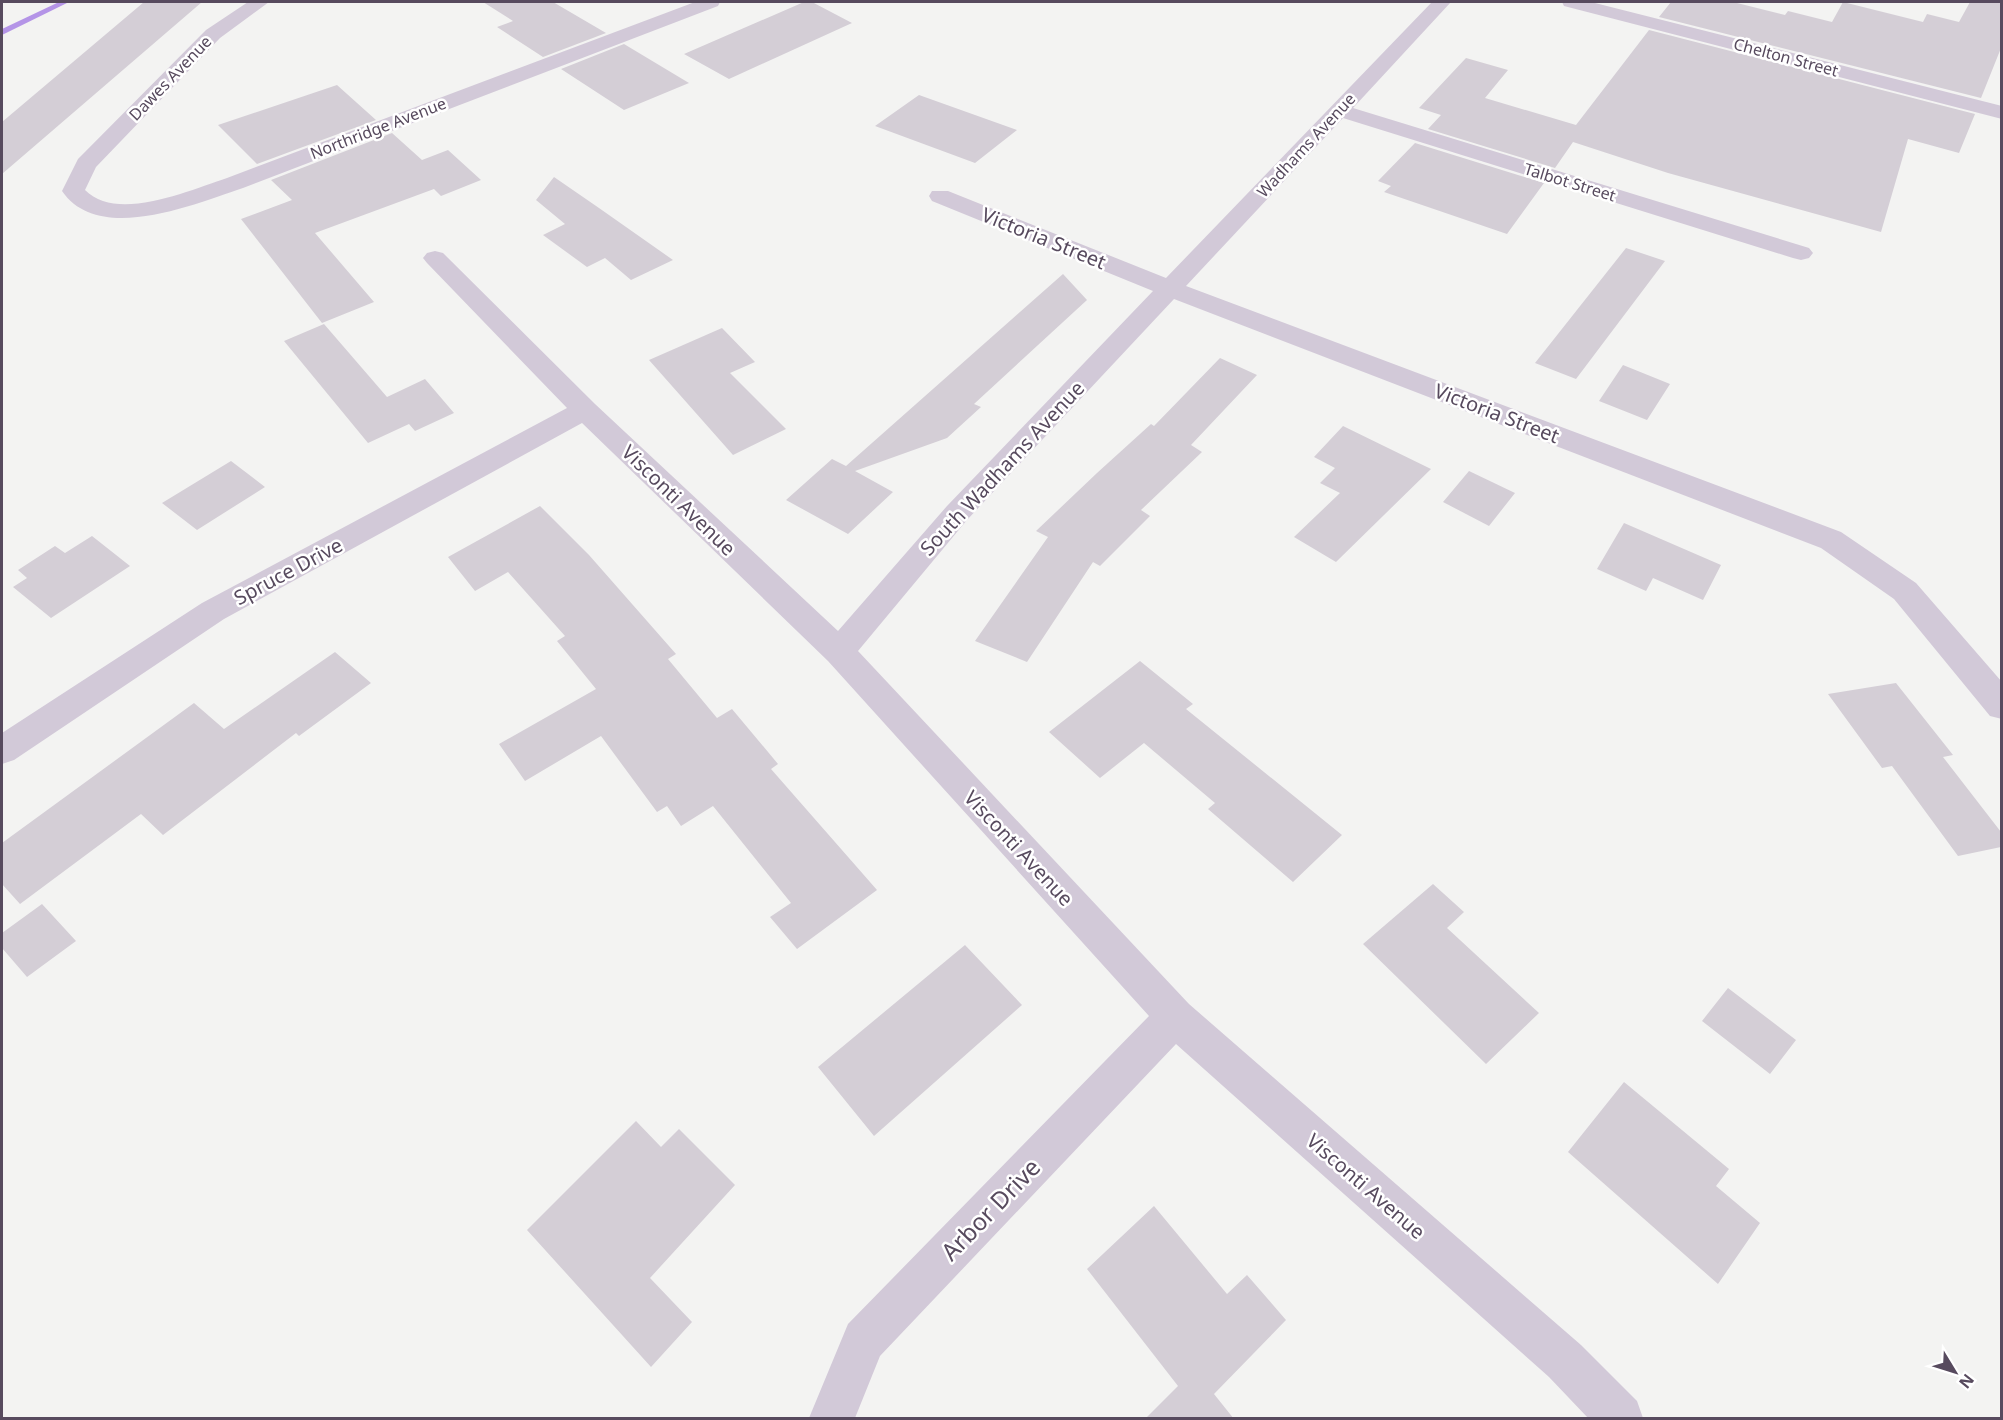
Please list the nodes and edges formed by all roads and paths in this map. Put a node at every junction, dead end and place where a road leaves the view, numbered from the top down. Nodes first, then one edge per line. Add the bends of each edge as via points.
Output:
1 (260, 2) edge
2 (711, 2) edge
3 (1442, 2) edge
4 (1571, 2) edge
5 (642, 6) dead end
6 (667, 18) junction
7 (1338, 110) junction
8 (2001, 113) edge
9 (86, 164) joint
10 (940, 196) dead end
11 (1801, 253) dead end
12 (435, 258) dead end
13 (1171, 289) junction
14 (585, 410) junction
15 (839, 652) junction
16 (2001, 706) edge
17 (2, 750) edge
18 (1175, 1017) junction
19 (832, 1419) edge
20 (1620, 1419) edge

1 - 9 street, Dawes Avenue via 213,34
2 - 6 street, Northridge Avenue
3 - 7 street, Wadhams Avenue
4 - 8 street, Chelton Street
5 - 6 street
6 - 9 street, Northridge Avenue via 235,183 159,207 123,212 90,206 73,191
7 - 11 street, Talbot Street
7 - 13 street, Wadhams Avenue
10 - 13 street, Victoria Street
12 - 14 street, Visconti Avenue
13 - 15 street, South Wadhams Avenue via 957,513
13 - 16 street, Victoria Street via 1830,540 1905,591
14 - 15 street, Visconti Avenue
14 - 17 street, Spruce Drive via 213,611
15 - 18 street, Visconti Avenue
18 - 19 street, Arbor Drive via 864,1340
18 - 20 street, Visconti Avenue via 1565,1361

